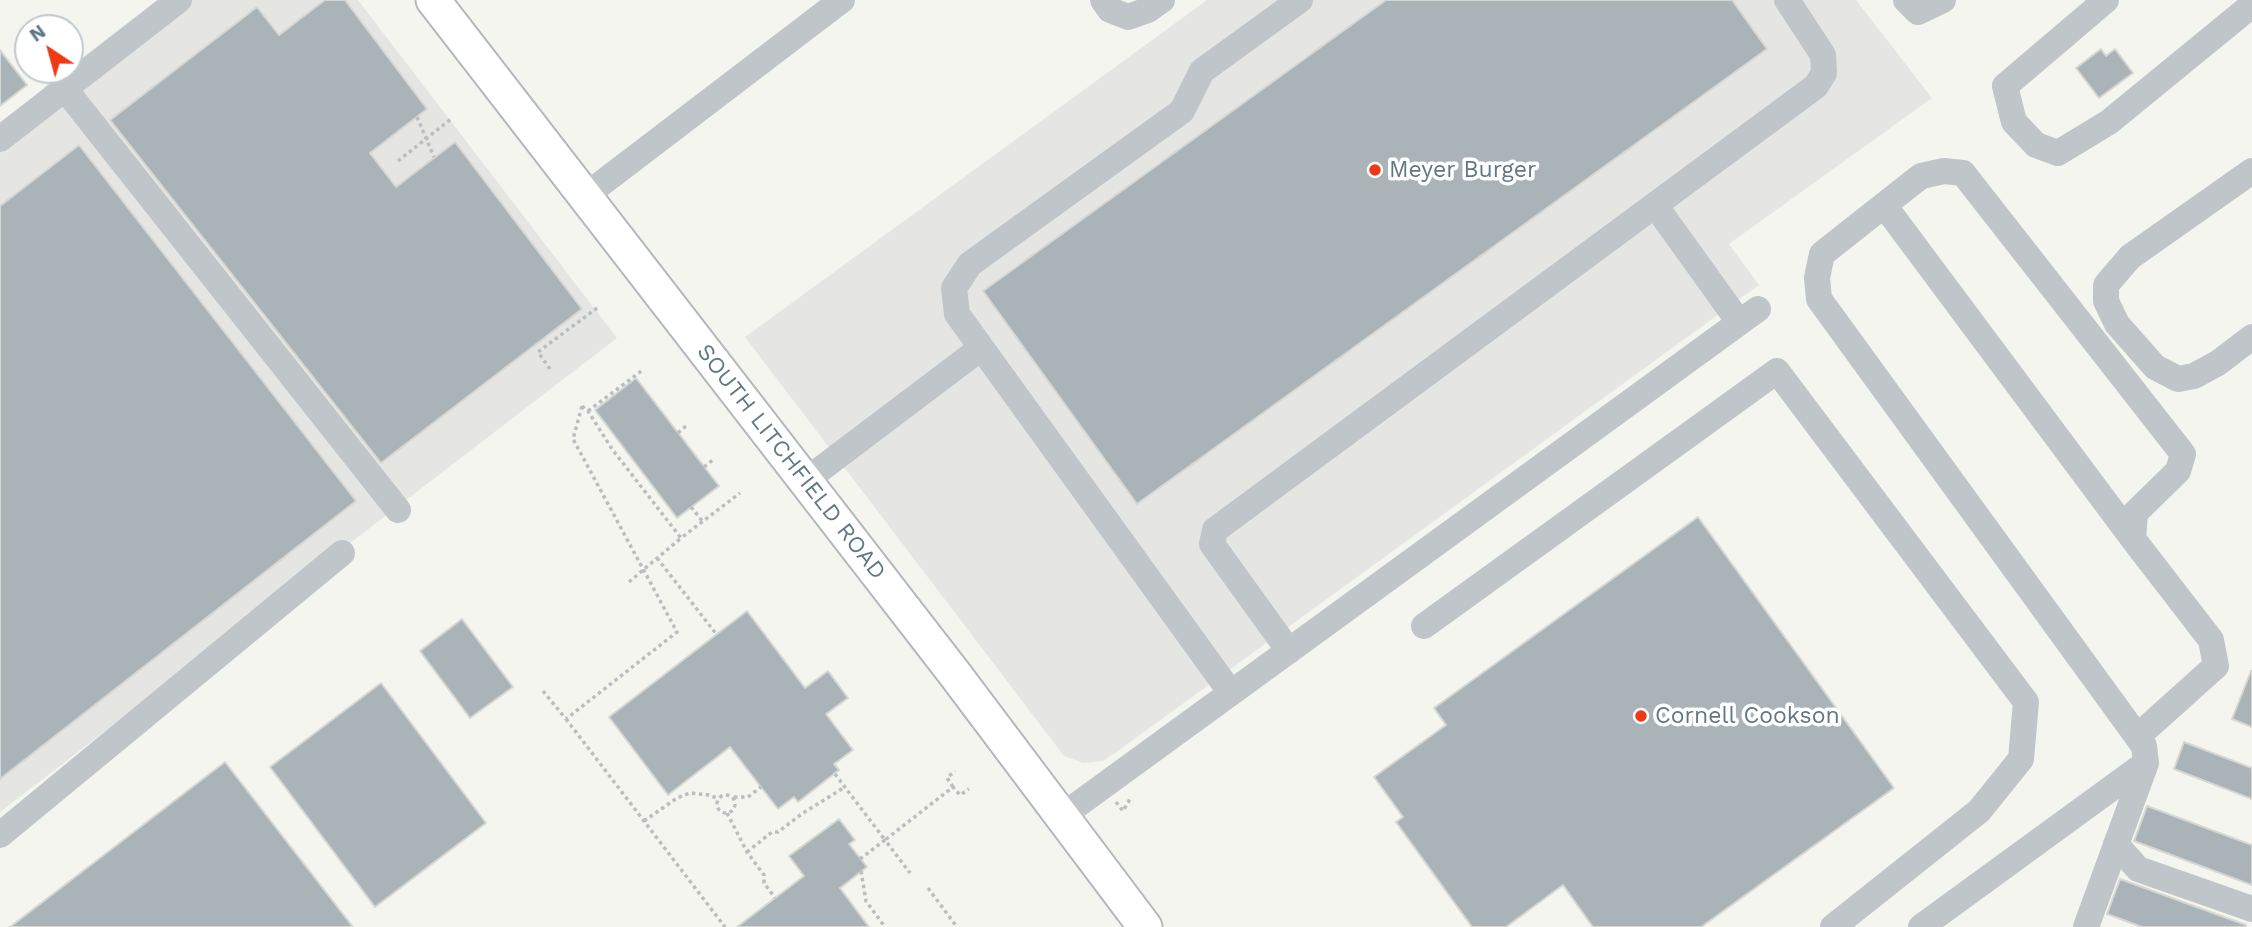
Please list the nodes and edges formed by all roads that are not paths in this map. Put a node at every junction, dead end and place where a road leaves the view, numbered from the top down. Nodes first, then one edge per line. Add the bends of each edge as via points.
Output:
1 (433, 0) edge
2 (842, 0) edge
3 (1103, 0) edge
4 (1162, 0) edge
5 (1300, 0) edge
6 (1787, 0) edge
7 (1906, 0) edge
8 (1943, 0) edge
9 (2106, 0) edge
10 (176, 1) edge
11 (2252, 5) edge
12 (65, 89) junction
13 (0, 139) edge
14 (2252, 171) edge
15 (584, 196) junction
16 (1655, 205) junction
17 (1884, 205) junction
18 (2252, 337) edge
19 (981, 348) junction
20 (805, 481) junction
21 (398, 510) dead end
22 (2133, 539) junction
23 (342, 553) dead end
24 (1424, 626) dead end
25 (1289, 651) junction
26 (1231, 694) junction
27 (2138, 736) junction
28 (2146, 763) junction
29 (1062, 816) junction
30 (0, 835) edge
31 (2116, 844) junction
32 (2252, 909) edge
33 (1144, 927) edge
34 (1833, 927) edge
35 (1921, 927) edge
36 (2086, 927) edge

1 - 15 main road, SOUTH LITCHFIELD ROAD
2 - 15 street
3 - 4 street via 1110,10 1128,17
5 - 19 street via 1202,71 1182,111 970,264 954,288 957,314
6 - 16 street via 1823,55 1824,73 1816,86
7 - 8 street via 1918,12
9 - 11 street via 2005,86 2014,122 2036,145 2057,153 2109,122
10 - 12 street
12 - 13 street
12 - 21 street
14 - 18 street via 2130,257 2106,285 2106,301 2117,324 2155,367 2178,379 2218,363
15 - 20 main road, SOUTH LITCHFIELD ROAD
16 - 25 street via 1215,530 1212,544
16 - 25 street via 1749,315
17 - 22 street
17 - 22 street via 1921,176 1963,173 2183,454 2178,471 2135,513
17 - 27 street via 1822,254 1819,299
19 - 20 street
19 - 26 street
20 - 29 main road, SOUTH LITCHFIELD ROAD
22 - 27 street via 2211,640 2216,666
23 - 30 street
24 - 34 street via 1777,371 2026,702 2021,759 1979,811
25 - 26 street
26 - 29 street
27 - 28 street
28 - 31 street
28 - 35 street
29 - 33 main road, SOUTH LITCHFIELD ROAD
31 - 32 street via 2138,869
31 - 36 street

